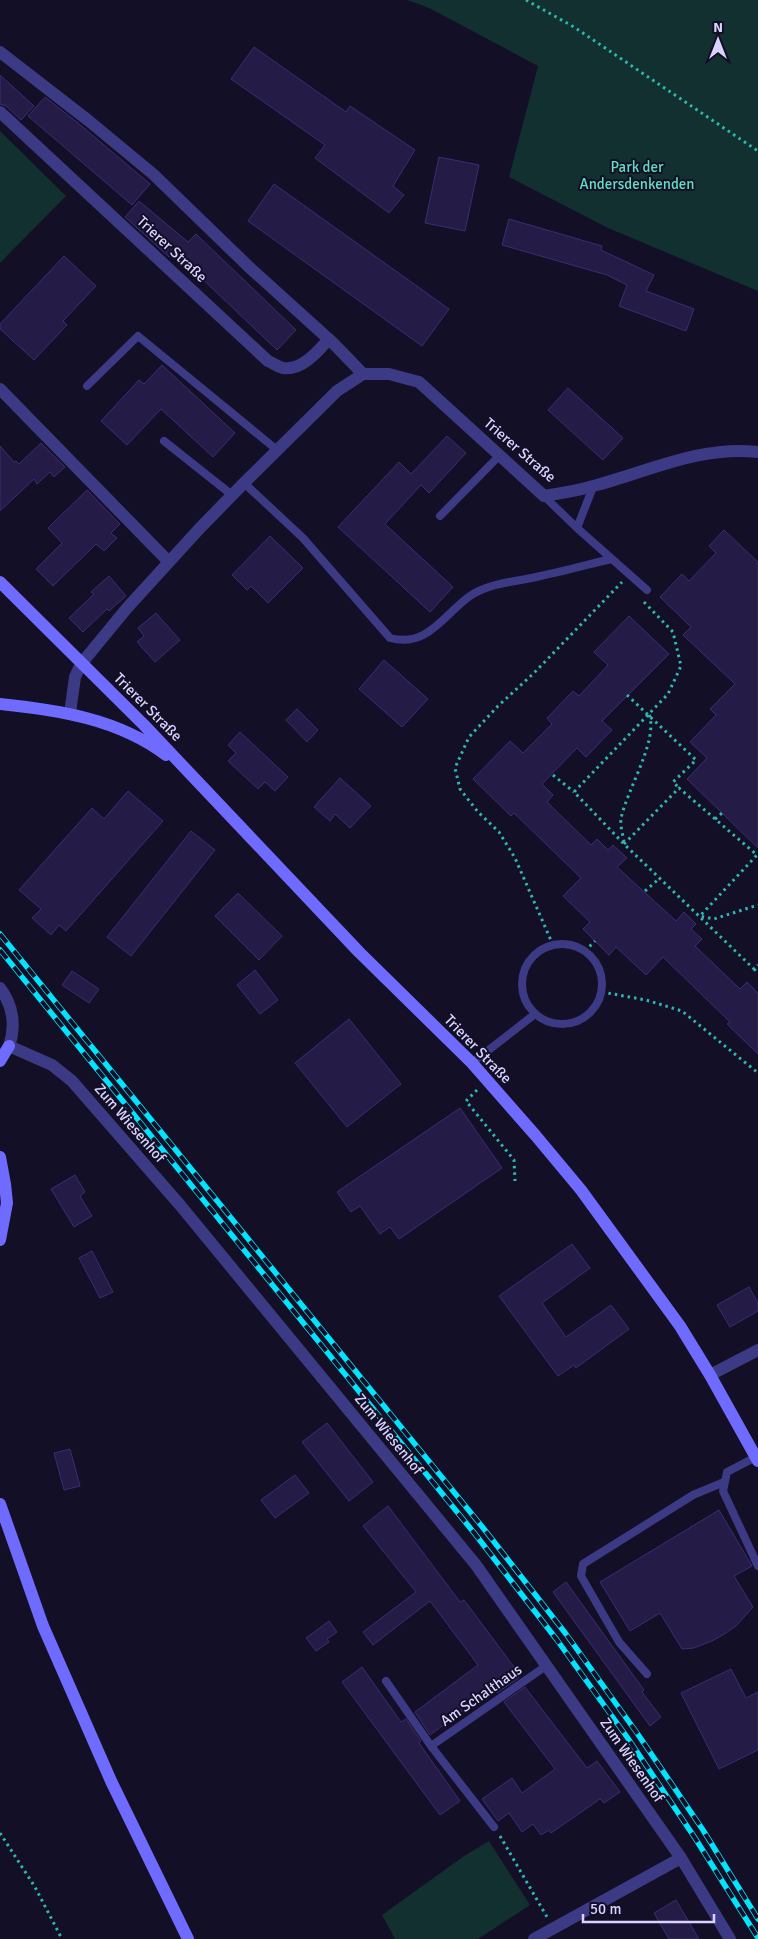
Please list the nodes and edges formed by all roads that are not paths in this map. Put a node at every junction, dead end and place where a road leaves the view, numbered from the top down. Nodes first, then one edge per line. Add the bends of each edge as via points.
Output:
1 (0, 52) edge
2 (0, 112) edge
3 (329, 339) junction
4 (363, 374) junction
5 (87, 386) dead end
6 (0, 389) edge
7 (164, 441) dead end
8 (277, 450) junction
9 (758, 452) edge
10 (500, 455) junction
11 (244, 483) junction
12 (593, 486) junction
13 (232, 495) junction
14 (544, 496) junction
15 (440, 516) dead end
16 (577, 528) junction
17 (610, 559) junction
18 (169, 562) junction
19 (0, 582) edge
20 (647, 590) road end
21 (81, 664) junction
22 (0, 704) edge
23 (70, 713) junction
24 (190, 773) junction
25 (0, 988) edge
26 (535, 1014) junction
27 (9, 1046) junction
28 (0, 1061) edge
29 (472, 1064) junction
30 (0, 1156) edge
31 (2, 1218) edge
32 (0, 1240) edge
33 (758, 1350) edge
34 (710, 1375) junction
35 (757, 1459) edge
36 (724, 1482) junction
37 (0, 1504) edge
38 (758, 1566) edge
39 (546, 1666) junction
40 (648, 1674) dead end
41 (386, 1681) dead end
42 (431, 1746) junction
43 (494, 1827) road end
44 (681, 1858) junction
45 (188, 1939) edge
46 (534, 1939) edge
47 (730, 1939) edge

1 - 3 street via 153,174
2 - 3 street, Trierer Straße via 268,361 282,368 295,368 312,357
3 - 4 street
4 - 8 street via 337,391
4 - 10 street, Trierer Straße via 389,374 419,382
5 - 8 lane via 138,336
6 - 18 street
7 - 13 lane
8 - 11 street
9 - 12 street, Trierer Straße via 714,452
10 - 14 street, Trierer Straße
10 - 15 lane
11 - 13 street
11 - 17 lane via 304,538 390,638 402,641 426,635 471,595 491,586
12 - 14 street, Trierer Straße
12 - 16 lane
13 - 18 street
14 - 16 lane
16 - 17 lane
17 - 20 lane
18 - 21 street
19 - 21 street, Trierer Straße
21 - 23 street via 75,677
21 - 24 street, Trierer Straße
22 - 23 street, Trierer Straße
23 - 24 street, Trierer Straße via 132,734
24 - 29 street, Trierer Straße via 358,952
25 - 27 street via 11,1009 14,1025
26 - 26 lane via 522,993 522,980 525,968 541,949 570,945 594,959 600,969 602,992 591,1013 570,1024 546,1021
26 - 29 lane
27 - 28 street
27 - 39 street, Zum Wiesenhof via 52,1066 72,1081 180,1205 476,1565
29 - 34 street, Trierer Straße via 581,1190 680,1326
30 - 31 street via 7,1203
31 - 32 street
33 - 34 street
34 - 35 street, Trierer Straße
35 - 36 lane via 727,1472
36 - 38 lane via 723,1491
36 - 40 lane via 693,1495 583,1564 581,1576 619,1642
37 - 45 street via 43,1626 111,1780
39 - 42 lane, Am Schalthaus
39 - 44 street, Zum Wiesenhof
41 - 42 lane, Am Schalthaus
42 - 43 lane, Am Schalthaus
44 - 46 street
44 - 47 street, Zum Wiesenhof

